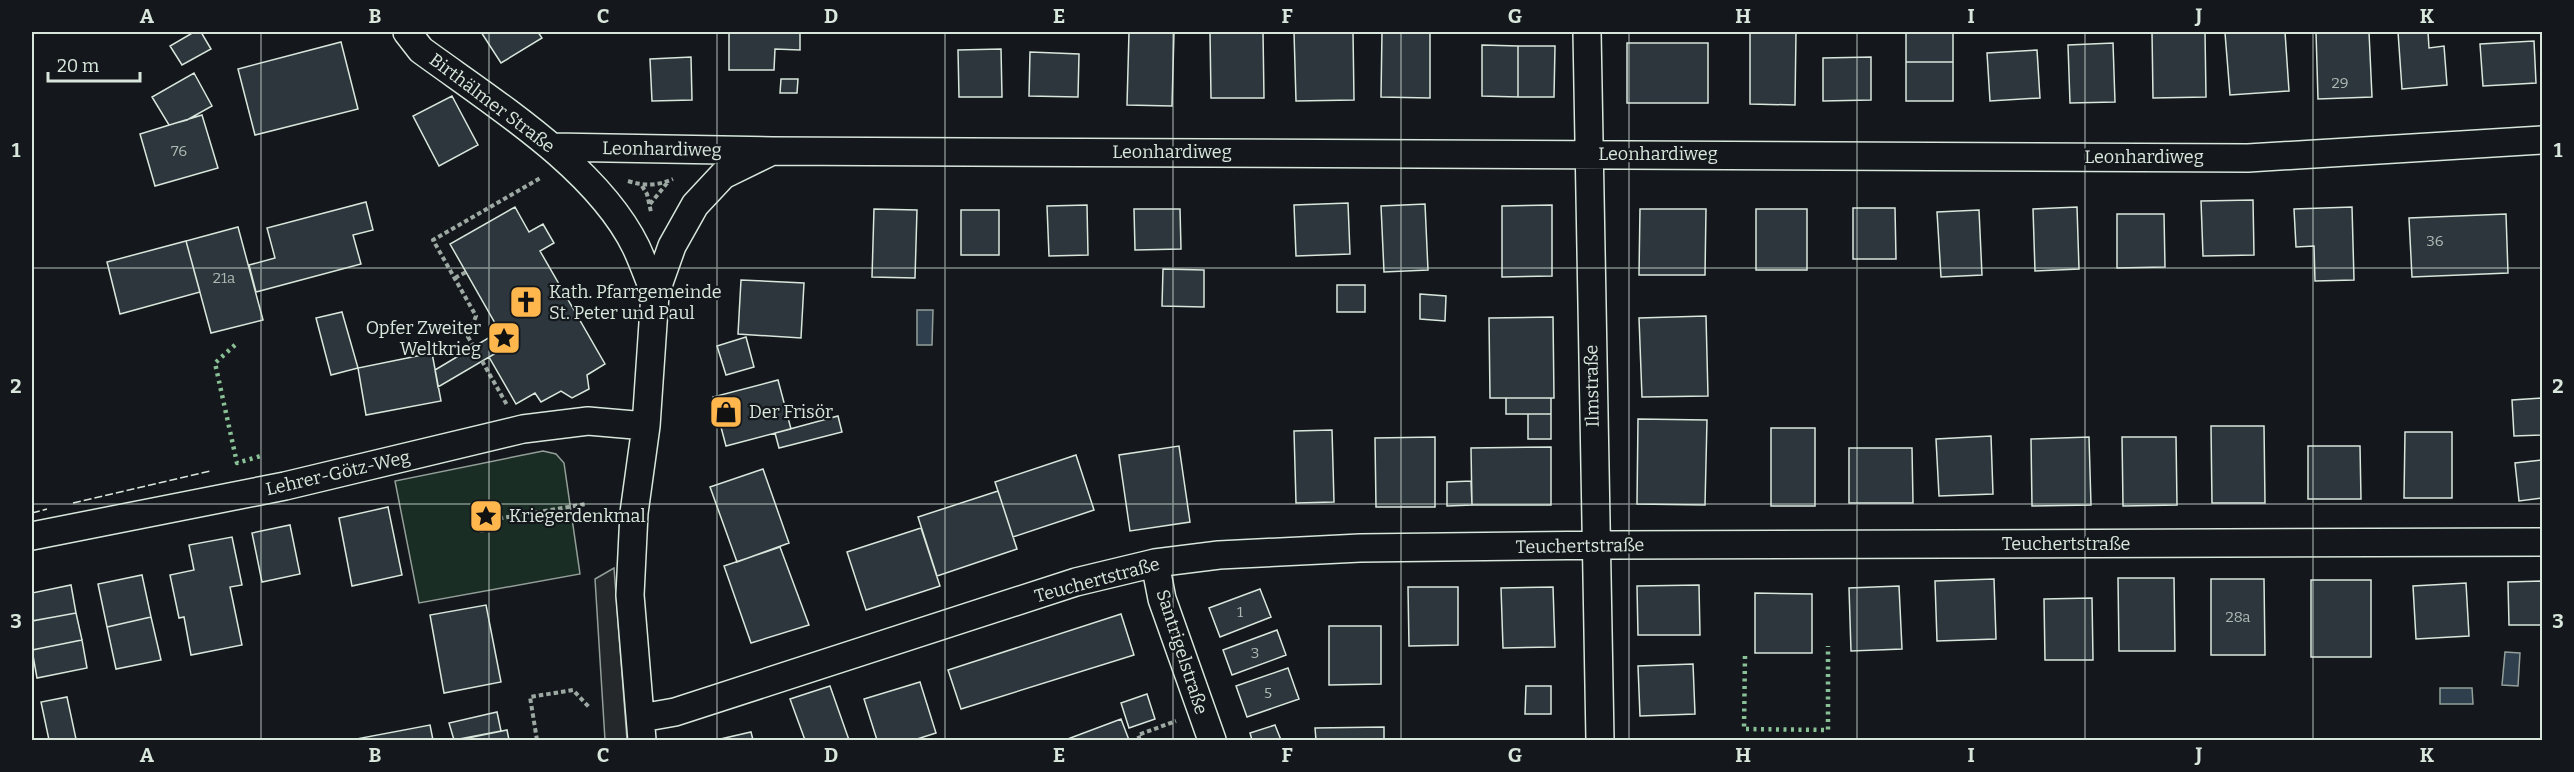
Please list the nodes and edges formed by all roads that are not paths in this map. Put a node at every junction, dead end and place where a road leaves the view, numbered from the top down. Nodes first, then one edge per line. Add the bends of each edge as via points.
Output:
1 (407, 32) edge
2 (1587, 32) edge
3 (2542, 140) edge
4 (553, 147) junction
5 (772, 151) junction
6 (1588, 153) junction
7 (655, 294) junction
8 (646, 426) junction
9 (32, 536) edge
10 (2542, 542) edge
11 (1596, 546) junction
12 (1155, 563) junction
13 (641, 729) edge
14 (1212, 741) edge
15 (1600, 741) edge

1 - 4 street, Birthälmer Straße via 421,50
2 - 6 street, Ilmstraße
3 - 6 street, Leonhardiweg via 2248,158
4 - 5 street, Leonhardiweg
4 - 7 street, Birthälmer Straße via 605,201 635,246
5 - 6 street, Leonhardiweg
5 - 7 street, Leonhardiweg via 723,175 695,205 672,246
6 - 11 street, Ilmstraße
7 - 8 street
8 - 9 street, Lehrer-Götz-Weg via 588,421 522,429 285,486
8 - 13 street via 634,513 630,595
10 - 11 street, Teuchertstraße
11 - 12 street, Teuchertstraße via 1360,548 1220,555
11 - 15 street, Ilmstraße
12 - 13 street, Teuchertstraße via 1076,582 675,712
12 - 14 street, Santrigelstraße via 1162,599

